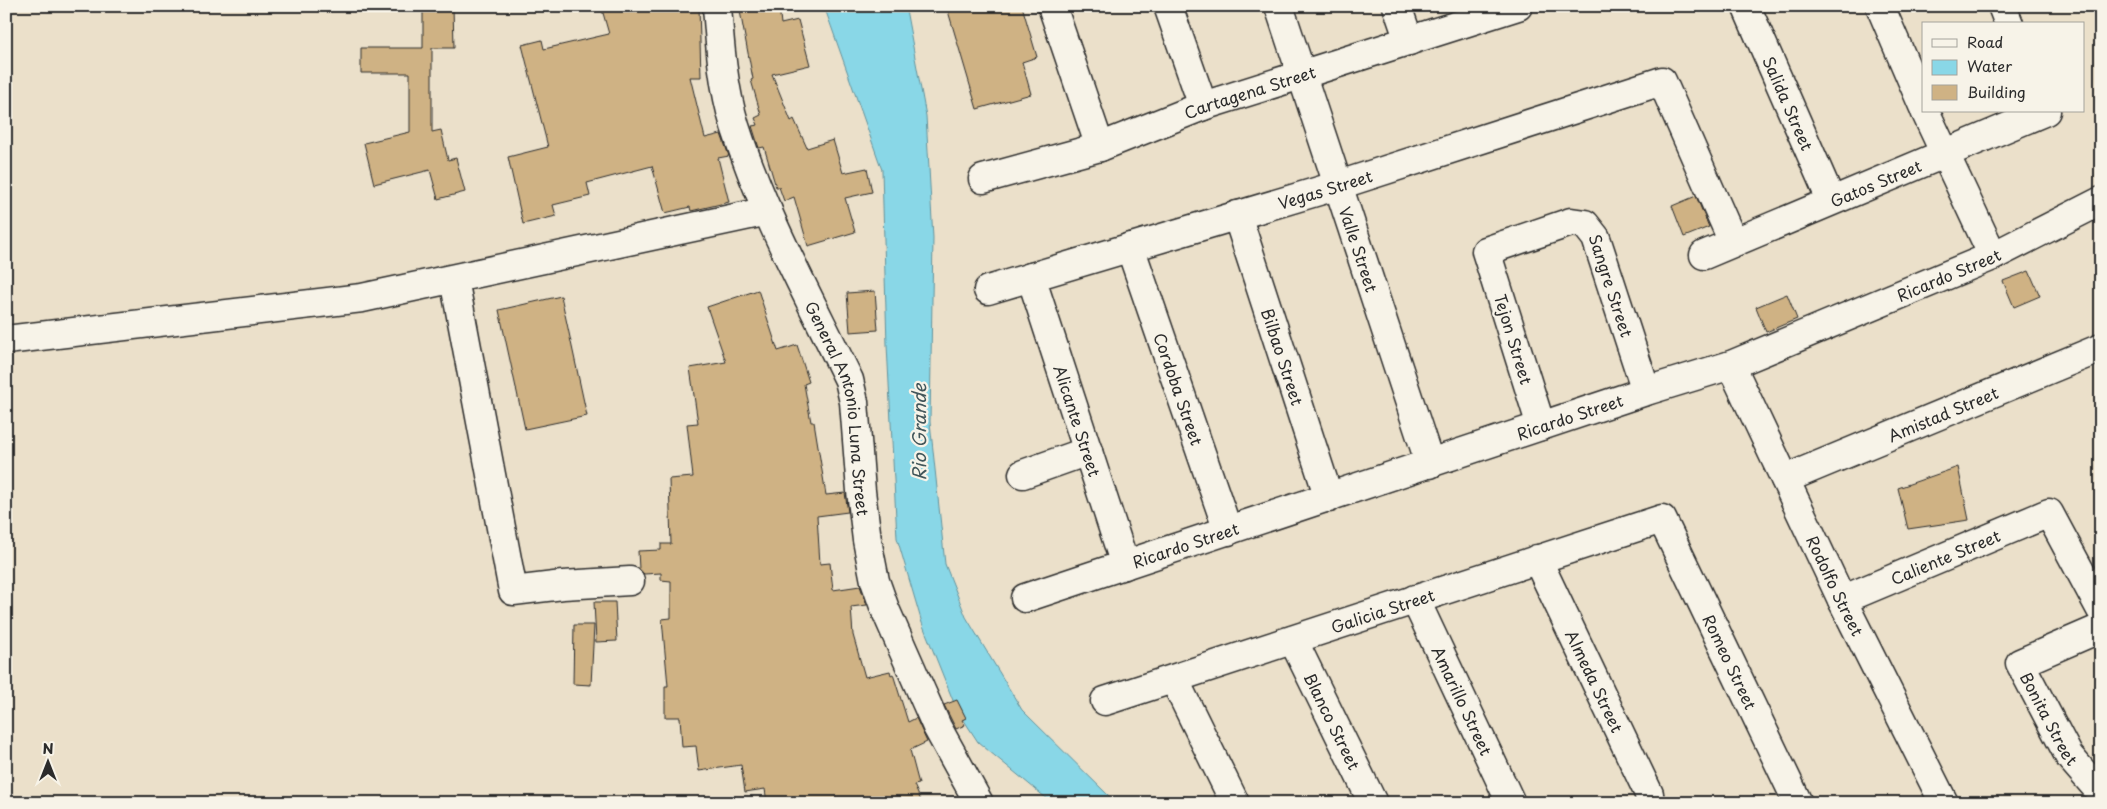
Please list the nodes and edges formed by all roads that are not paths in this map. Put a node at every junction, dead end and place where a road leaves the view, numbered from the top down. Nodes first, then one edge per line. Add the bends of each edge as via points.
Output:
1 (717, 6) edge
2 (1052, 6) edge
3 (1168, 6) edge
4 (1279, 6) edge
5 (1397, 6) edge
6 (1746, 6) edge
7 (1880, 6) edge
8 (2002, 6) edge
9 (1512, 7) edge
10 (2008, 22) edge
11 (1409, 41) junction
12 (1302, 75) junction
13 (1922, 104) edge
14 (1203, 106) junction
15 (1926, 112) edge
16 (2044, 112) edge
17 (1100, 146) junction
18 (1944, 154) junction
19 (983, 179) dead end
20 (1339, 185) junction
21 (1831, 200) junction
22 (2101, 201) edge
23 (768, 211) junction
24 (1237, 216) junction
25 (1733, 242) junction
26 (1130, 247) junction
27 (1486, 251) joint
28 (1704, 255) dead end
29 (1993, 256) junction
30 (1031, 277) junction
31 (454, 279) junction
32 (988, 290) dead end
33 (6, 340) edge
34 (2101, 348) edge
35 (1731, 365) junction
36 (1646, 391) junction
37 (1541, 426) junction
38 (1088, 451) junction
39 (1430, 464) junction
40 (1023, 474) dead end
41 (1785, 479) junction
42 (1329, 498) junction
43 (1662, 519) joint
44 (1228, 531) junction
45 (1537, 560) junction
46 (1125, 565) junction
47 (630, 581) dead end
48 (1024, 598) dead end
49 (1415, 600) junction
50 (1842, 600) junction
51 (2101, 610) edge
52 (2101, 628) edge
53 (1293, 640) junction
54 (1174, 679) junction
55 (1105, 701) dead end
56 (2101, 793) edge
57 (979, 803) edge
58 (1235, 803) edge
59 (1373, 803) edge
60 (1511, 803) edge
61 (1650, 803) edge
62 (1798, 803) edge
63 (1944, 803) edge

1 - 23 street, General Antonio Luna Street via 720,57 735,126
2 - 17 street
3 - 14 street
4 - 12 street, Valle Street
5 - 11 street
6 - 21 street, Salida Street
7 - 13 street
8 - 10 street
9 - 11 street, Cartagena Street
11 - 12 street, Cartagena Street
12 - 14 street, Cartagena Street
12 - 20 street, Valle Street
14 - 17 street, Cartagena Street
15 - 18 street
16 - 18 street, Gatos Street
17 - 19 street, Cartagena Street
18 - 21 street, Gatos Street
18 - 29 street
20 - 24 street, Vegas Street
20 - 25 street, Vegas Street via 1662,80
20 - 39 street, Valle Street
21 - 25 street, Gatos Street
22 - 29 street, Ricardo Street
23 - 31 street
23 - 57 street, General Antonio Luna Street via 849,380 858,431 867,540 875,581 937,727
24 - 26 street, Vegas Street
24 - 42 street, Bilbao Street
25 - 28 street, Gatos Street
26 - 30 street, Vegas Street
26 - 44 street, Cordoba Street
27 - 36 street, Sangre Street via 1571,222 1585,224 1596,238
27 - 37 street, Tejon Street
29 - 35 street, Ricardo Street
30 - 32 street, Vegas Street
30 - 38 street, Alicante Street
31 - 33 street via 362,298
31 - 47 street via 513,591
34 - 41 street, Amistad Street
35 - 36 street, Ricardo Street
35 - 41 street, Rodolfo Street
36 - 37 street, Ricardo Street
37 - 39 street, Ricardo Street
38 - 40 street
38 - 46 street, Alicante Street
39 - 42 street, Ricardo Street
41 - 50 street, Rodolfo Street
42 - 44 street, Ricardo Street
43 - 45 street, Galicia Street
43 - 62 street, Romeo Street
44 - 46 street, Ricardo Street
45 - 49 street, Galicia Street
45 - 61 street, Almeda Street via 1649,794
46 - 48 street, Ricardo Street
49 - 53 street, Galicia Street
49 - 60 street, Amarillo Street
50 - 51 street, Caliente Street via 2050,513
50 - 63 street, Rodolfo Street
52 - 56 street, Bonita Street via 2020,663 2068,756
53 - 54 street, Galicia Street
53 - 59 street, Blanco Street
54 - 55 street, Galicia Street
54 - 58 street

